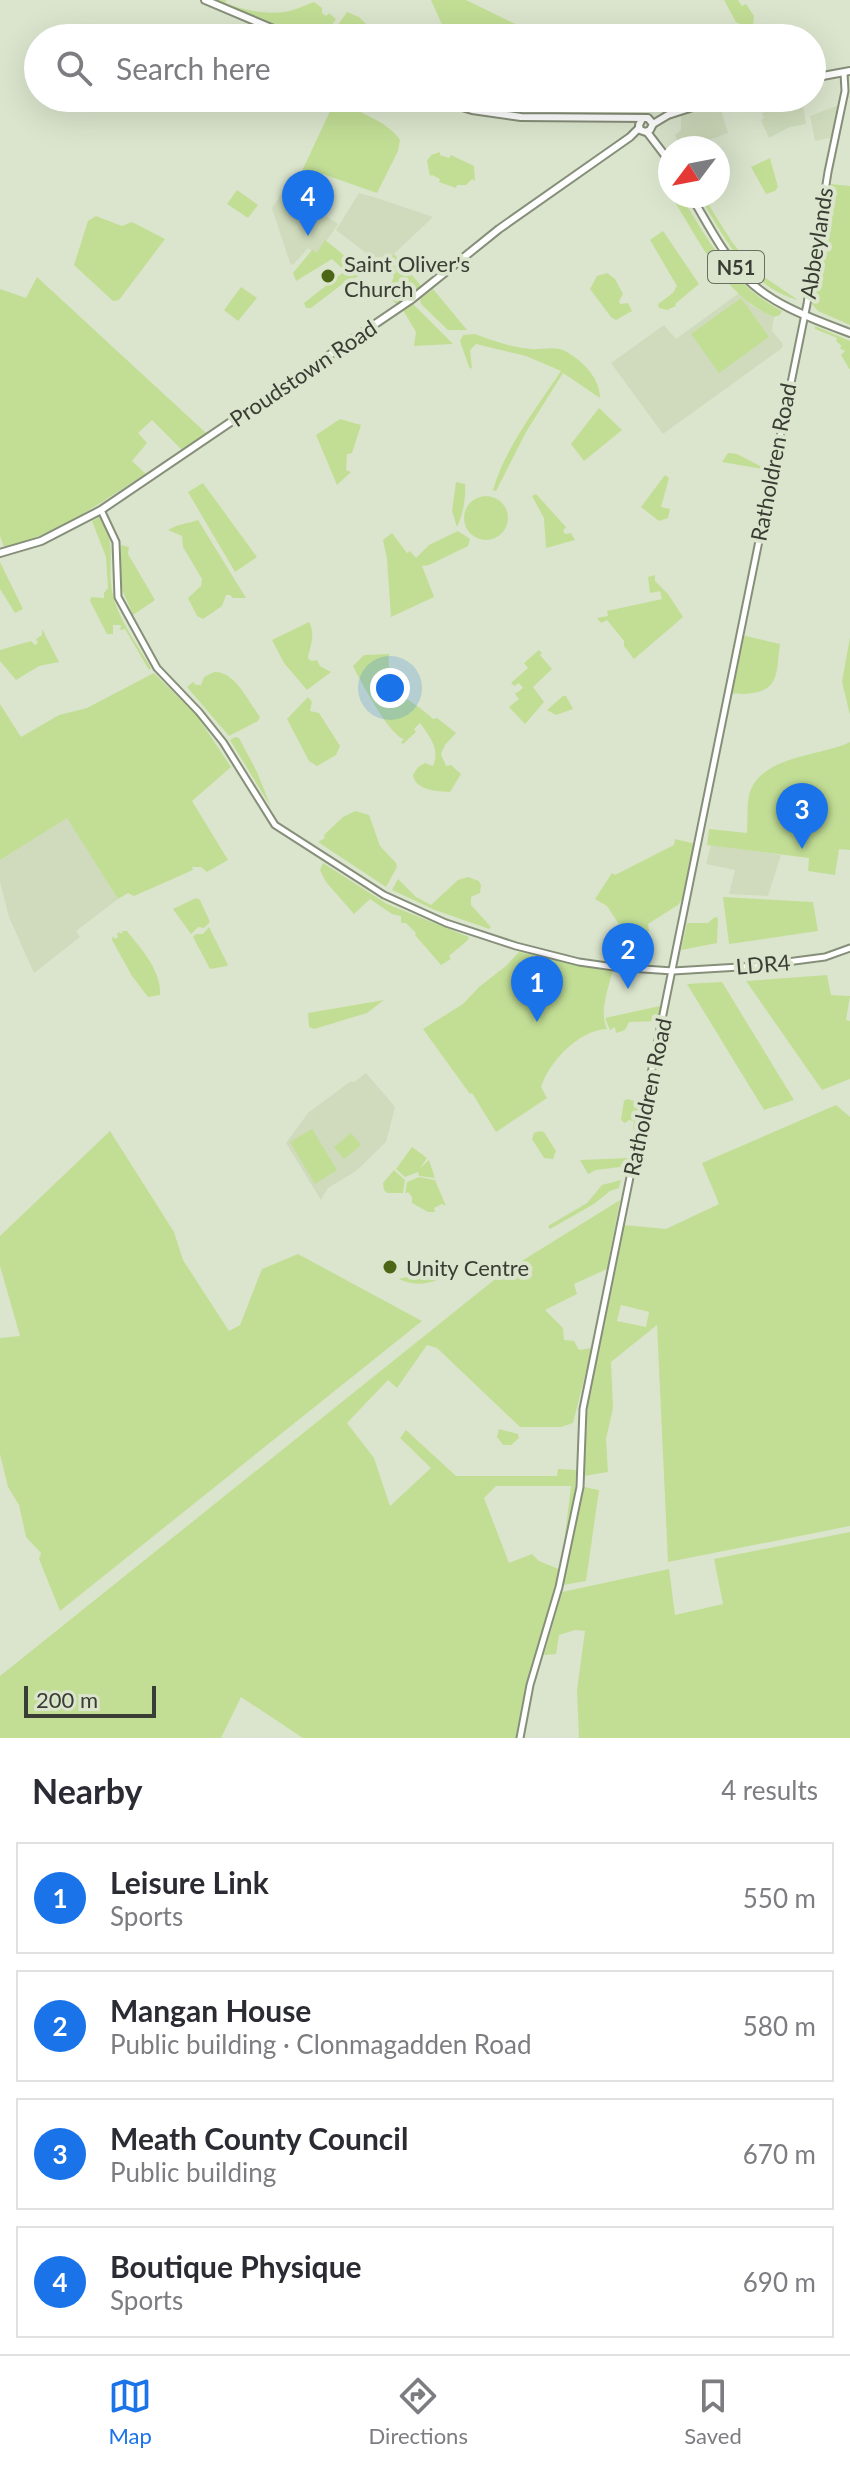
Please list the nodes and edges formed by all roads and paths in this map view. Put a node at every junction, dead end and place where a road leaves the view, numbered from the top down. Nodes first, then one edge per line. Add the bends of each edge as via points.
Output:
1 (205, 0) edge
2 (262, 24) edge
3 (848, 74) edge
4 (826, 76) edge
5 (486, 112) edge
6 (677, 112) edge
7 (645, 127) junction
8 (658, 145) edge
9 (699, 208) edge
10 (805, 314) junction
11 (850, 333) edge
12 (101, 510) junction
13 (0, 553) edge
14 (850, 948) edge
15 (673, 971) junction
16 (520, 1738) edge

1 - 2 main road
3 - 4 main road
3 - 10 street, Abbeylands
5 - 7 main road via 626,118
6 - 7 main road
7 - 8 main road
7 - 12 main road, Proudstown Road via 499,229 412,299
9 - 10 main road, N51 via 741,273 763,292
10 - 11 main road, N51
10 - 15 street, Ratholdren Road
12 - 13 main road, Proudstown Road via 64,531
12 - 15 street, LDR4 via 116,542 117,595 149,656 223,742 283,832 384,895 456,927 585,963
14 - 15 street, LDR4 via 806,960
15 - 16 street, Ratholdren Road via 583,1409 580,1487

